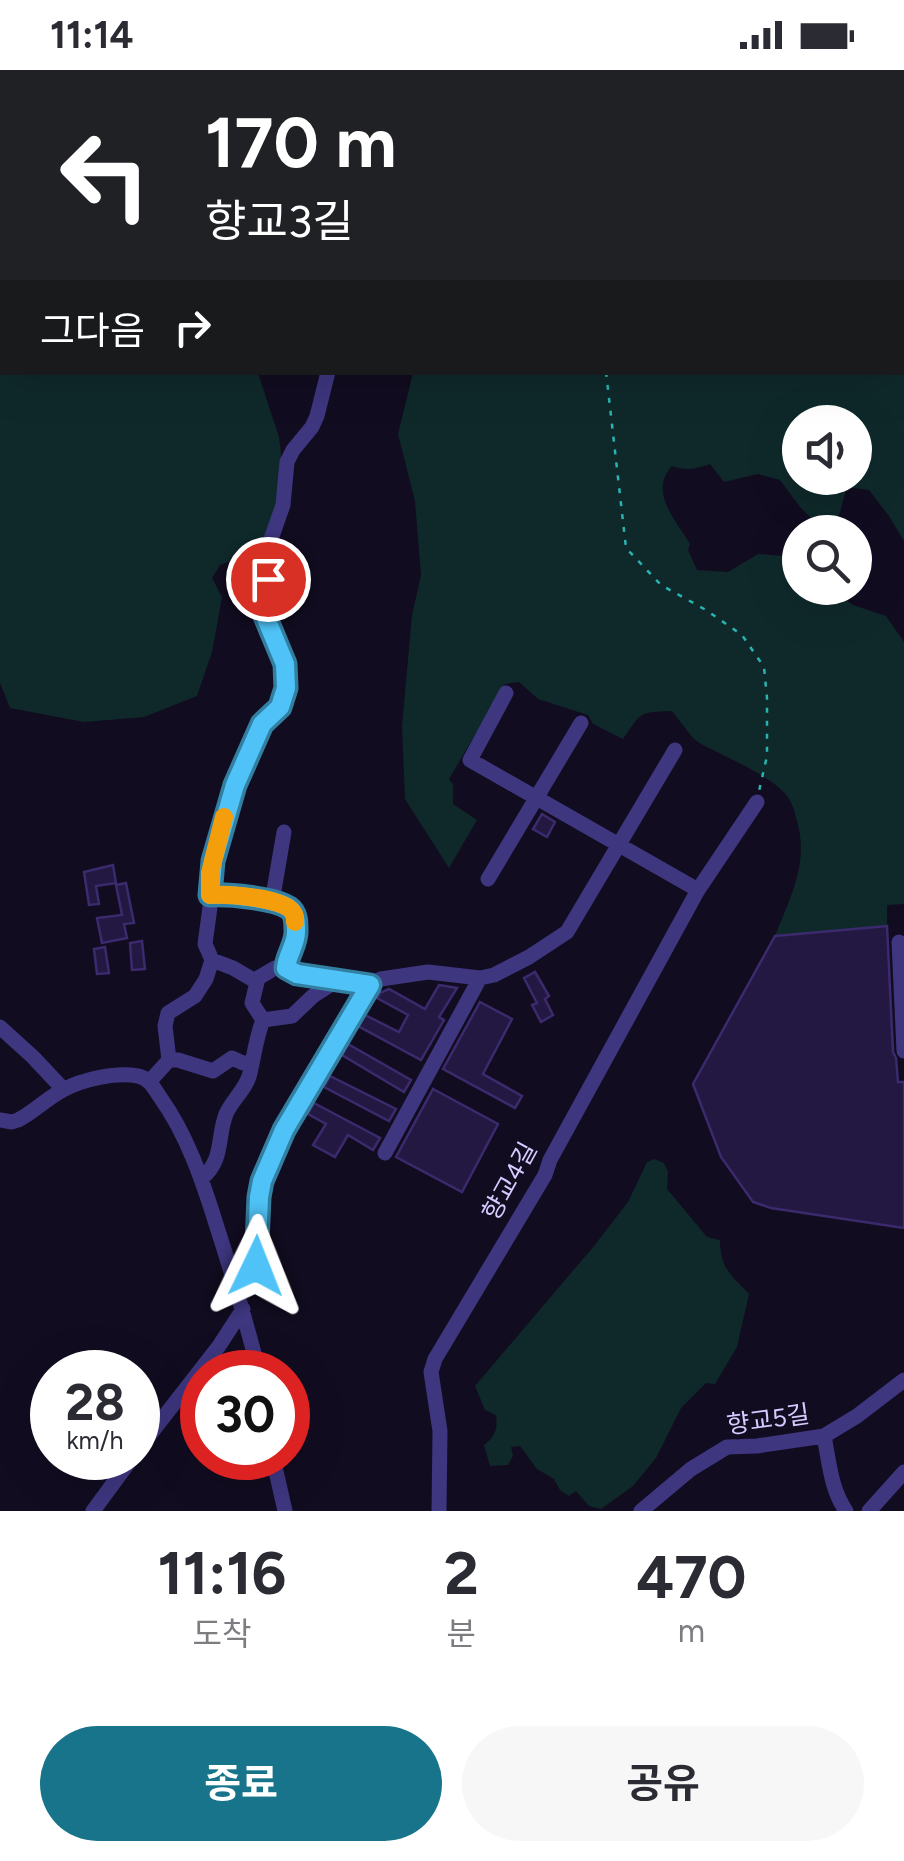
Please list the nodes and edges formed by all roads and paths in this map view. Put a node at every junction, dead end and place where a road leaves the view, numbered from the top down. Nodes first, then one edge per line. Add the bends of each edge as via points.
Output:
1 (327, 375) edge
2 (606, 375) edge
3 (506, 693) dead end
4 (580, 723) dead end
5 (675, 750) dead end
6 (537, 799) junction
7 (757, 802) joint
8 (284, 832) dead end
9 (618, 844) junction
10 (488, 879) dead end
11 (698, 890) junction
12 (210, 895) junction
13 (272, 902) junction
14 (899, 942) dead end
15 (212, 960) junction
16 (286, 968) junction
17 (480, 978) junction
18 (338, 980) junction
19 (257, 982) junction
20 (370, 985) junction
21 (263, 1020) junction
22 (0, 1028) edge
23 (904, 1051) edge
24 (169, 1060) junction
25 (250, 1063) junction
26 (149, 1082) junction
27 (63, 1089) junction
28 (0, 1120) edge
29 (385, 1153) dead end
30 (202, 1178) junction
31 (240, 1301) junction
32 (253, 1350) edge
33 (904, 1380) edge
34 (160, 1422) edge
35 (824, 1436) junction
36 (904, 1472) edge
37 (116, 1480) edge
38 (278, 1480) edge
39 (93, 1511) edge
40 (285, 1511) edge
41 (439, 1511) edge
42 (641, 1511) edge
43 (846, 1511) edge
44 (870, 1511) edge

1 - 12 street via 317,416 288,462 283,505 263,562 269,584 265,616 285,664 286,688 235,785
2 - 7 path via 626,548 662,585 742,635 764,667 767,756
3 - 6 street via 470,760
4 - 6 street
5 - 9 street
6 - 9 street
6 - 10 street
7 - 11 street, 향교4길
8 - 13 street
9 - 11 street
9 - 17 street via 567,932
11 - 41 street, 향교4길 via 545,1175 434,1358
12 - 13 street
12 - 15 street via 205,944
13 - 16 street via 294,914 296,940
14 - 23 street
15 - 19 street
15 - 24 street via 195,996 165,1020
16 - 18 street
16 - 19 street via 266,972
17 - 20 street via 428,972
17 - 29 street
18 - 20 street
18 - 21 street via 292,1016
19 - 21 street via 252,1003
20 - 31 street via 284,1130 262,1181 256,1266
21 - 25 street
22 - 27 street
24 - 25 street via 213,1071 232,1058
24 - 26 street
25 - 30 street via 226,1116 216,1162
26 - 27 street via 121,1075
26 - 30 street
27 - 28 street via 18,1120
30 - 31 street
31 - 32 street
31 - 34 street via 220,1346
33 - 35 street, 향교5길
35 - 42 street, 향교5길 via 727,1447
35 - 43 street
36 - 44 street
37 - 39 street
38 - 40 street

